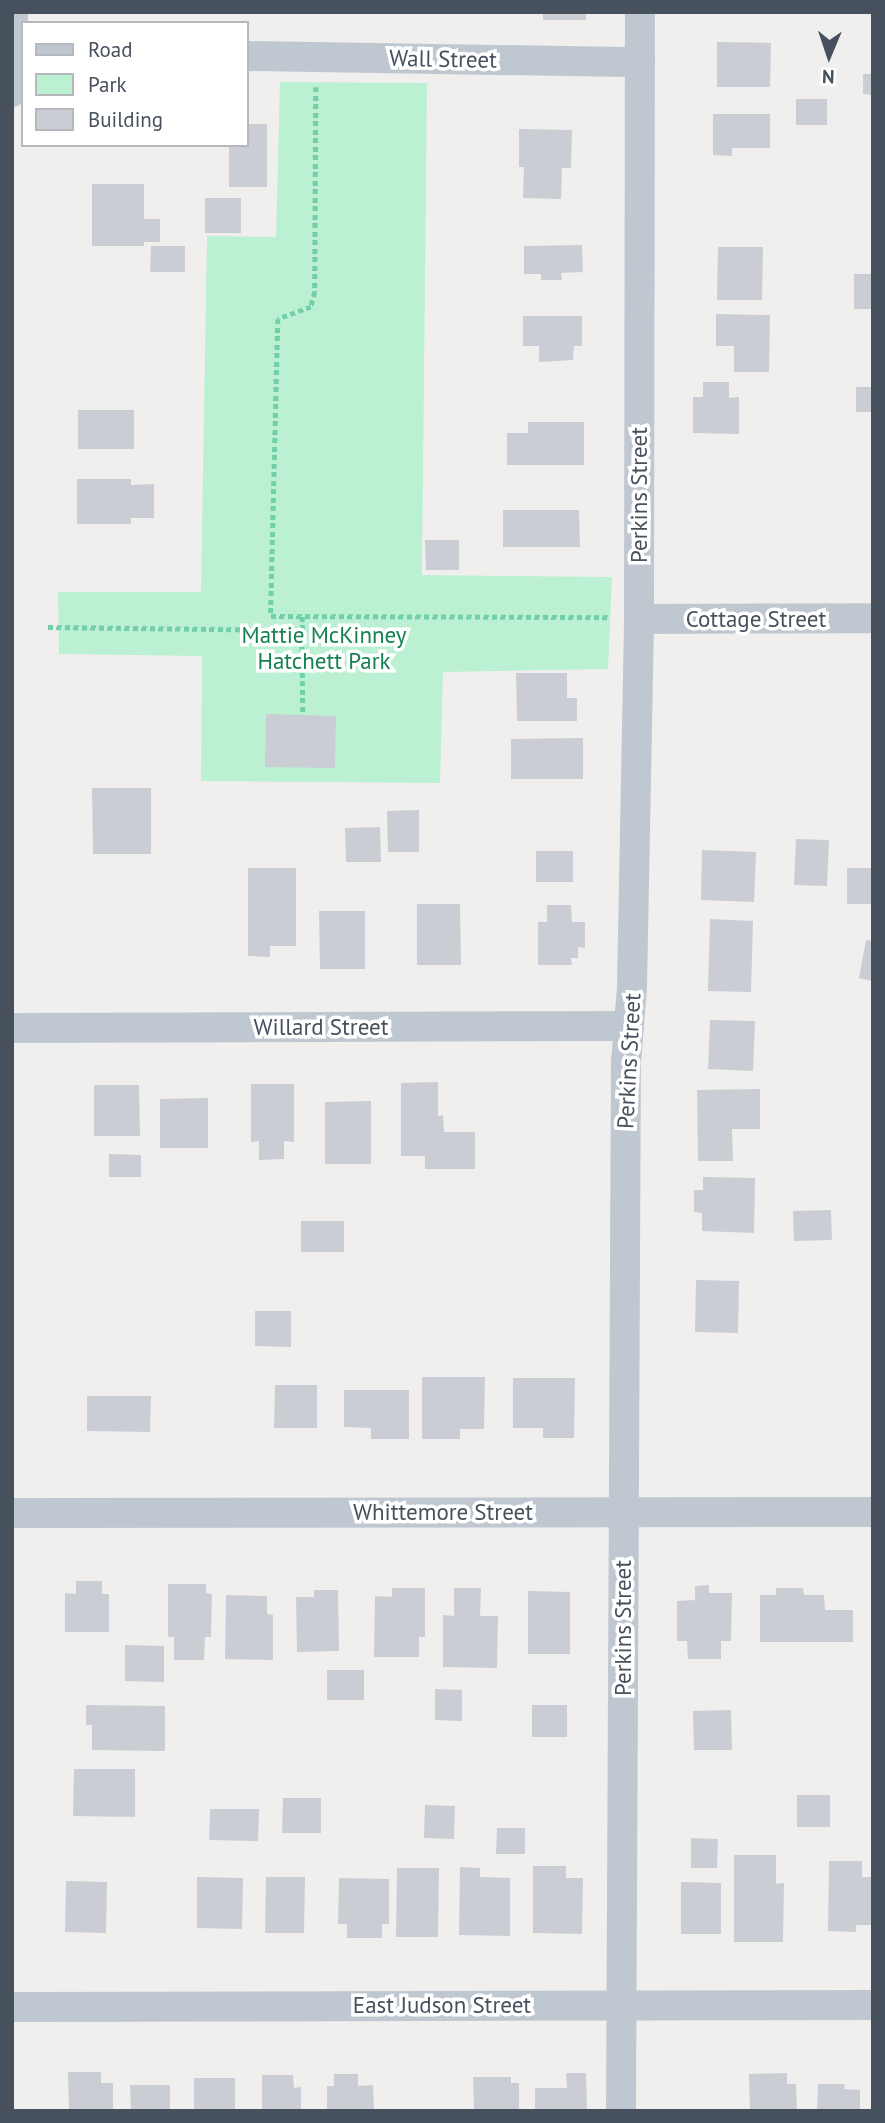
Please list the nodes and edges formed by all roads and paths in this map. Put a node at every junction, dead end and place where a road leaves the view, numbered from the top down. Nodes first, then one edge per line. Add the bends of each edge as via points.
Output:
1 (13, 12) edge
2 (640, 12) edge
3 (248, 56) edge
4 (12, 60) edge
5 (640, 62) junction
6 (316, 86) dead end
7 (12, 92) edge
8 (302, 616) junction
9 (625, 618) junction
10 (873, 618) edge
11 (48, 627) dead end
12 (302, 630) junction
13 (303, 715) dead end
14 (629, 1027) junction
15 (12, 1028) edge
16 (623, 1512) junction
17 (873, 1512) edge
18 (12, 1513) edge
19 (622, 2004) junction
20 (873, 2005) edge
21 (12, 2007) edge
22 (621, 2111) edge

1 - 4 street
2 - 5 street, Perkins Street
3 - 5 street, Wall Street
4 - 7 street
5 - 9 street, Perkins Street
6 - 8 path via 315,292 311,307 278,319 271,616
8 - 9 path
8 - 12 path
9 - 10 street, Cottage Street
9 - 14 street, Perkins Street
11 - 12 path
12 - 13 path
14 - 15 street, Willard Street
14 - 16 street, Perkins Street
16 - 17 street, Whittemore Street
16 - 18 street, Whittemore Street
16 - 19 street, Perkins Street
19 - 20 street, East Judson Street
19 - 21 street, East Judson Street
19 - 22 street, Perkins Street

